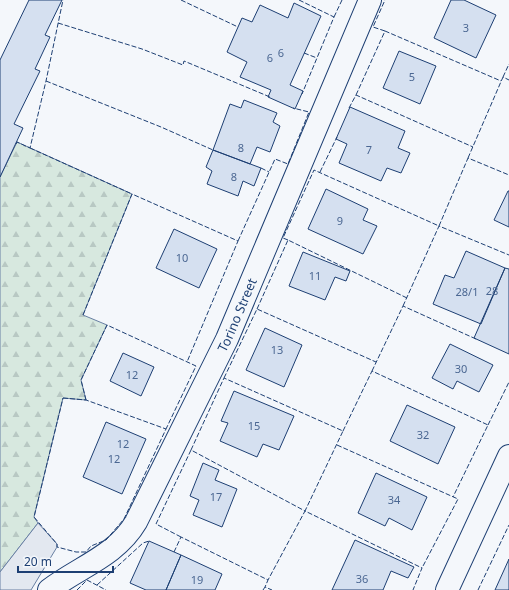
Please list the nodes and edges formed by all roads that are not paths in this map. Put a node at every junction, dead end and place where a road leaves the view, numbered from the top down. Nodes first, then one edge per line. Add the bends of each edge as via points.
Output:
1 (370, 0) edge
2 (509, 456) edge
3 (49, 590) edge
4 (447, 590) edge

1 - 3 street, Torino Street via 227,339 136,522 118,545
2 - 4 street

